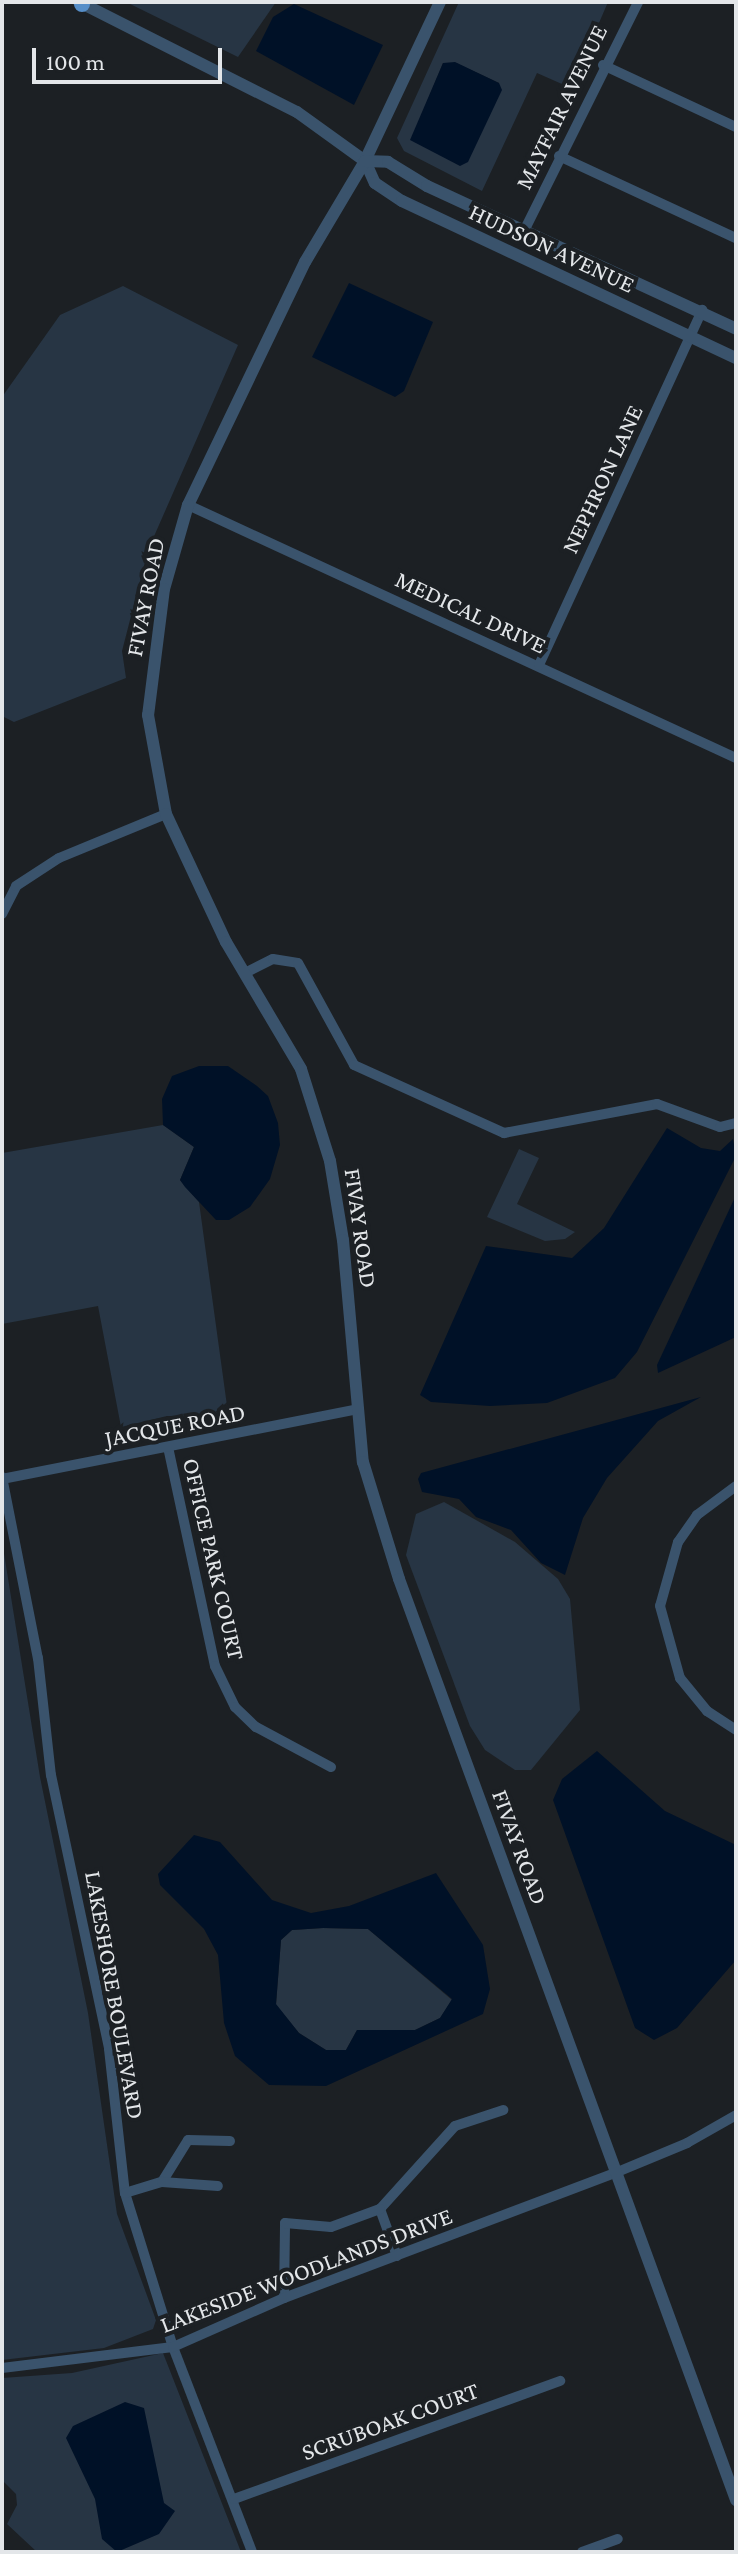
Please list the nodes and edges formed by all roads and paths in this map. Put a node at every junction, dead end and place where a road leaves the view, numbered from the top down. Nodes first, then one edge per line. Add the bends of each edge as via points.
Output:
1 (440, 2) edge
2 (638, 2) edge
3 (81, 3) edge
4 (603, 65) junction
5 (736, 127) edge
6 (559, 156) junction
7 (365, 161) junction
8 (524, 231) junction
9 (736, 238) edge
10 (702, 310) junction
11 (736, 329) edge
12 (690, 336) junction
13 (736, 358) edge
14 (188, 505) junction
15 (539, 665) junction
16 (736, 758) edge
17 (166, 814) junction
18 (2, 914) edge
19 (245, 973) junction
20 (736, 1123) edge
21 (355, 1410) junction
22 (168, 1447) junction
23 (2, 1478) edge
24 (736, 1486) edge
25 (736, 1730) edge
26 (331, 1767) dead end
27 (503, 2110) dead end
28 (735, 2120) edge
29 (230, 2141) dead end
30 (615, 2173) junction
31 (162, 2182) junction
32 (218, 2186) dead end
33 (125, 2193) junction
34 (380, 2209) junction
35 (397, 2256) junction
36 (284, 2298) junction
37 (173, 2347) junction
38 (2, 2368) edge
39 (560, 2381) dead end
40 (234, 2499) junction
41 (736, 2500) edge
42 (618, 2539) dead end
43 (252, 2552) edge
44 (582, 2552) edge

1 - 7 street, FIVAY ROAD
2 - 4 street, MAYFAIR AVENUE
3 - 7 street, HUDSON AVENUE via 279,101
4 - 5 street
4 - 6 street, MAYFAIR AVENUE
6 - 8 street, MAYFAIR AVENUE
6 - 9 street
7 - 8 street, HUDSON AVENUE via 388,162
7 - 12 street, HUDSON AVENUE via 375,183 402,201
7 - 14 street, FIVAY ROAD via 305,262
8 - 10 street, HUDSON AVENUE
10 - 11 street, HUDSON AVENUE
10 - 12 street, NEPHRON LANE
12 - 13 street, HUDSON AVENUE
12 - 15 street, NEPHRON LANE
14 - 15 street, MEDICAL DRIVE
14 - 17 street, FIVAY ROAD via 164,589 148,715
15 - 16 street, MEDICAL DRIVE
17 - 18 street via 59,858 16,886
17 - 19 street, FIVAY ROAD
19 - 20 street via 273,959 298,963 354,1065 504,1133 657,1104 720,1127
19 - 21 street, FIVAY ROAD via 301,1069 330,1161 345,1252
21 - 22 street, JACQUE ROAD
21 - 30 street, FIVAY ROAD via 363,1462 399,1579
22 - 23 street, JACQUE ROAD
22 - 26 street, OFFICE PARK COURT via 215,1666 235,1707 256,1727
23 - 33 street, LAKESHORE BOULEVARD via 38,1658 51,1775 106,2035
24 - 25 street via 697,1515 678,1542 660,1606 680,1678 707,1711
27 - 34 street via 455,2126
28 - 30 street, LAKESIDE WOODLANDS DRIVE
29 - 31 street via 188,2140
30 - 35 street, LAKESIDE WOODLANDS DRIVE
30 - 41 street, FIVAY ROAD
31 - 32 street
31 - 33 street
33 - 37 street, LAKESHORE BOULEVARD
34 - 35 street
34 - 36 street via 331,2227 285,2223
35 - 36 street, LAKESIDE WOODLANDS DRIVE
36 - 37 street, LAKESIDE WOODLANDS DRIVE
37 - 38 street, LAKESIDE WOODLANDS DRIVE
37 - 40 street, LAKESHORE BOULEVARD
39 - 40 street, SCRUBOAK COURT
40 - 43 street, LAKESHORE BOULEVARD
42 - 44 street

